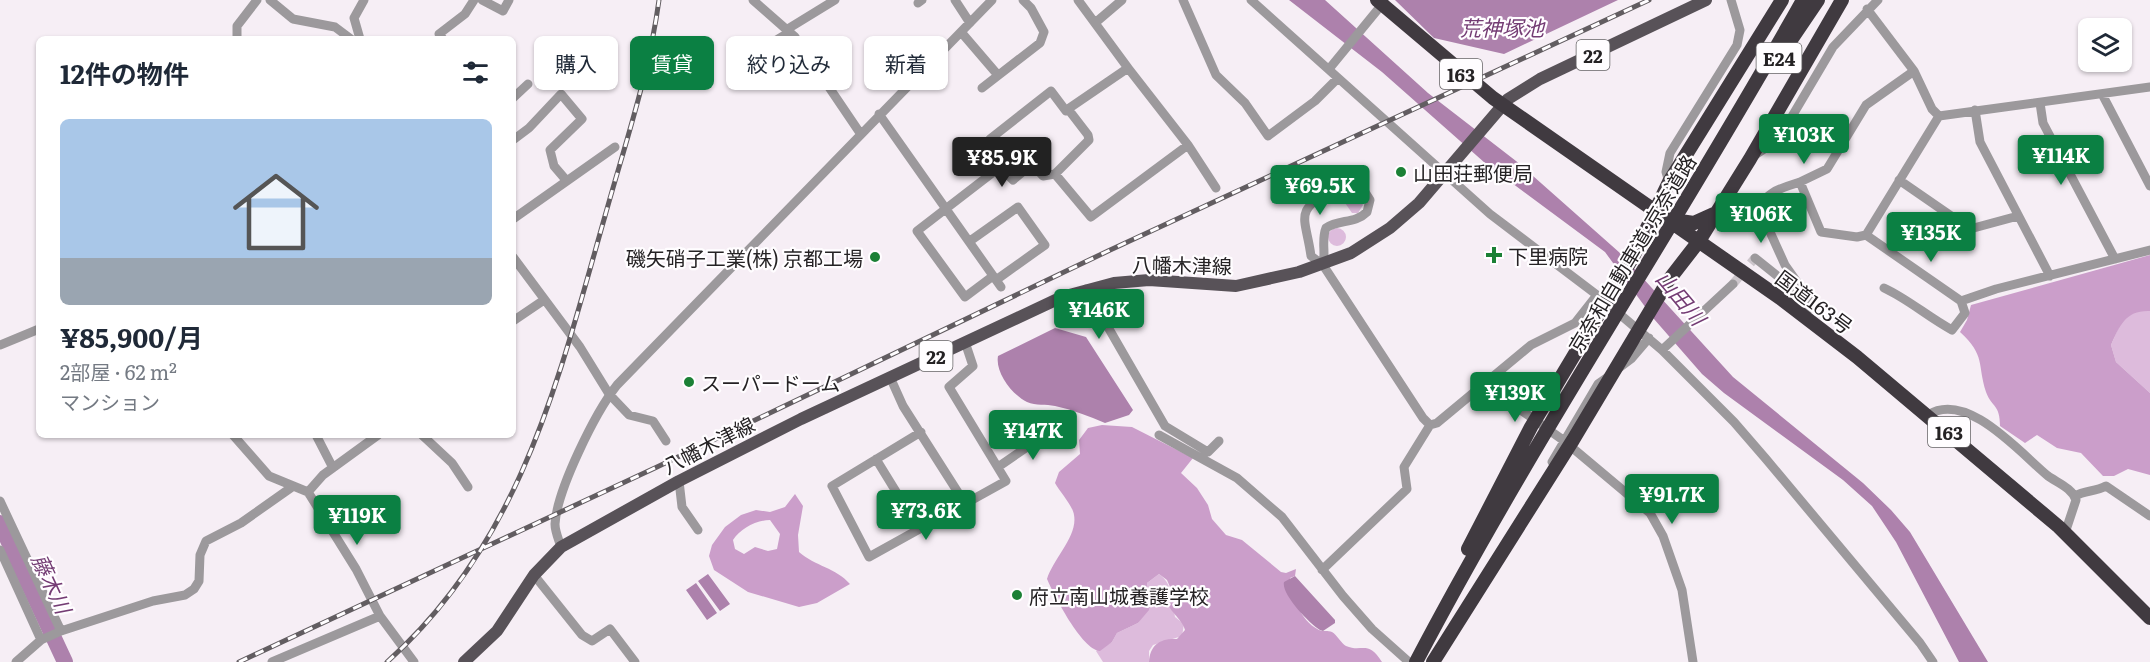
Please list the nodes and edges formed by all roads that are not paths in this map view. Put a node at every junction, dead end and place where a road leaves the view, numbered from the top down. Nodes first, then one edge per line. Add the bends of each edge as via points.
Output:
1 (257, 0) edge
2 (270, 0) edge
3 (364, 0) edge
4 (474, 0) edge
5 (482, 0) edge
6 (509, 0) edge
7 (753, 0) edge
8 (835, 0) edge
9 (955, 0) edge
10 (992, 0) edge
11 (1023, 0) edge
12 (1078, 0) edge
13 (1122, 0) edge
14 (1183, 0) edge
15 (1251, 0) edge
16 (1377, 0) edge
17 (1386, 0) edge
18 (1706, 0) edge
19 (1731, 0) edge
20 (1782, 0) edge
21 (1803, 0) edge
22 (1818, 0) edge
23 (1842, 0) edge
24 (1878, 0) edge
25 (1867, 9) junction
26 (970, 23) junction
27 (1095, 23) junction
28 (787, 32) junction
29 (961, 32) junction
30 (235, 36) edge
31 (347, 36) edge
32 (359, 36) edge
33 (441, 36) edge
34 (781, 36) edge
35 (1331, 67) junction
36 (1128, 68) junction
37 (1914, 71) junction
38 (997, 74) junction
39 (1338, 78) junction
40 (2150, 87) edge
41 (982, 88) dead end
42 (2102, 94) junction
43 (2040, 103) junction
44 (1068, 109) junction
45 (1975, 110) junction
46 (879, 114) junction
47 (1738, 114) junction
48 (1939, 116) junction
49 (860, 133) junction
50 (516, 138) edge
51 (990, 139) dead end
52 (1188, 145) junction
53 (615, 147) dead end
54 (1750, 159) junction
55 (1055, 174) junction
56 (1445, 175) junction
57 (566, 180) junction
58 (1899, 180) junction
59 (1800, 182) junction
60 (1668, 184) junction
61 (2150, 186) edge
62 (1216, 188) dead end
63 (1628, 191) junction
64 (947, 209) junction
65 (1655, 209) junction
66 (1717, 212) junction
67 (2018, 216) junction
68 (516, 217) edge
69 (1683, 230) junction
70 (1866, 235) junction
71 (1646, 239) junction
72 (970, 241) junction
73 (2150, 250) edge
74 (1755, 258) dead end
75 (2115, 259) junction
76 (516, 261) edge
77 (1730, 263) junction
78 (1323, 265) junction
79 (1675, 271) junction
80 (2050, 276) junction
81 (997, 281) junction
82 (1732, 284) tunnel mouth
83 (1884, 288) dead end
84 (1086, 289) junction
85 (1597, 295) junction
86 (544, 300) junction
87 (1961, 301) junction
88 (1812, 303) junction
89 (1804, 316) junction
90 (516, 319) edge
91 (36, 330) edge
92 (1649, 338) junction
93 (965, 342) junction
94 (0, 345) edge
95 (1664, 347) junction
96 (890, 377) junction
97 (1484, 384) junction
98 (609, 394) junction
99 (1928, 415) junction
100 (1430, 425) junction
101 (921, 432) junction
102 (1049, 432) dead end
103 (1160, 435) dead end
104 (237, 438) edge
105 (318, 438) edge
106 (374, 438) edge
107 (425, 438) edge
108 (1563, 440) junction
109 (666, 441) dead end
110 (1219, 441) dead end
111 (876, 459) junction
112 (998, 467) junction
113 (333, 468) junction
114 (679, 481) junction
115 (291, 487) junction
116 (468, 487) dead end
117 (308, 492) junction
118 (2075, 496) junction
119 (0, 501) edge
120 (966, 505) junction
121 (2150, 516) edge
122 (919, 529) junction
123 (698, 530) dead end
124 (2065, 533) junction
125 (561, 547) junction
126 (0, 550) edge
127 (1322, 570) junction
128 (534, 575) junction
129 (380, 616) junction
130 (2150, 618) edge
131 (59, 631) junction
132 (43, 639) junction
133 (1414, 660) edge
134 (16, 662) edge
135 (272, 662) edge
136 (414, 662) edge
137 (464, 662) edge
138 (635, 662) edge
139 (1433, 662) edge
140 (1441, 662) edge
141 (1693, 662) edge
142 (1933, 662) edge

1 - 30 street via 237,26
2 - 31 street via 293,19 335,27
3 - 32 street via 354,18
4 - 33 street
5 - 6 street via 503,11
7 - 28 street
8 - 28 street
9 - 26 street
10 - 26 street
11 - 38 street via 1044,32 1041,43
12 - 27 street
13 - 27 street
14 - 39 street via 1216,75 1245,103 1268,136 1315,101
15 - 35 street
16 - 63 highway, 国道163号 / 163 via 1458,71
17 - 35 street
18 - 56 main road, 八幡木津線 / 22 via 1540,79 1508,99
19 - 60 street via 1740,30 1737,45 1670,153
20 - 60 highway
21 - 47 highway, 京奈和自動車道;京奈道路 / E24
22 - 47 highway, 京奈和自動車道;京奈道路 / E24
23 - 54 highway
24 - 25 street
25 - 37 street
25 - 54 street via 1833,47 1778,140
26 - 29 street
27 - 36 street
28 - 34 street
28 - 49 street via 795,37
29 - 38 street
29 - 46 street
35 - 39 street
36 - 44 street
36 - 52 street
37 - 48 street
37 - 59 street via 1866,105 1827,169
38 - 41 street
39 - 56 street
40 - 42 street
42 - 43 street
42 - 61 street
43 - 45 street
43 - 75 street via 2043,123
44 - 51 street via 1051,91
44 - 55 street via 1089,140
45 - 48 street
45 - 67 street via 1980,142
46 - 49 street
46 - 64 street
47 - 133 highway, 京奈和自動車道;京奈道路 / E24 via 1556,414
48 - 58 street
49 - 98 street
50 - 57 street via 561,94 582,119 550,150 554,166
52 - 55 street via 1091,217
52 - 62 street
53 - 57 street
54 - 66 highway
55 - 64 street via 1043,176 1032,164 1013,180 1000,167
56 - 78 main road, 八幡木津線 / 22 via 1390,228 1351,253
56 - 85 street
57 - 68 street
58 - 67 street via 1970,229
58 - 70 street
59 - 70 street via 1821,232
59 - 88 street via 1770,194 1761,212 1785,266
60 - 63 highway via 1648,195
60 - 65 highway
60 - 69 highway via 1667,205
63 - 65 highway, 国道163号 / 163
64 - 72 street
64 - 81 street via 917,231 965,297
65 - 69 highway, 国道163号 / 163
65 - 71 highway
66 - 69 highway
66 - 69 highway
66 - 77 highway via 1714,238
67 - 80 street
69 - 71 highway
69 - 77 highway, 国道163号 / 163
69 - 79 highway
69 - 79 highway via 1682,252
70 - 87 street
71 - 133 highway via 1531,427
72 - 81 street
72 - 81 street via 1018,207 1045,245
73 - 75 street
74 - 88 street
75 - 80 street
76 - 86 street
77 - 79 highway via 1701,257
77 - 89 highway, 国道163号 / 163
78 - 78 street via 1311,256 1306,209 1342,187 1361,186 1370,200 1367,212 1355,220 1340,221 1326,228
78 - 84 main road, 八幡木津線 / 22 via 1236,286 1149,280
78 - 100 street
79 - 139 highway
80 - 87 street
82 - 95 street
83 - 87 street via 1952,330 1965,313
84 - 93 main road, 八幡木津線 / 22
84 - 110 street via 1165,426 1208,452
85 - 92 street
85 - 97 street via 1575,323 1537,341
86 - 90 street
86 - 98 street
88 - 89 street
89 - 99 highway, 国道163号 / 163
91 - 94 street
92 - 95 street
92 - 108 street via 1632,359 1598,384
93 - 96 main road, 八幡木津線 / 22
93 - 112 street via 973,366 949,387
95 - 142 street via 1766,459
96 - 101 street
96 - 114 main road, 八幡木津線 / 22
97 - 100 street
97 - 108 street
98 - 109 street via 629,415 652,421
98 - 125 street via 582,444 556,518
99 - 118 street via 1938,408 1952,408 1978,419 2012,441
99 - 124 highway, 国道163号 / 163
100 - 127 street via 1404,467 1407,489
101 - 111 street
101 - 120 street
102 - 112 street
103 - 127 street via 1244,483 1289,525
104 - 115 street via 261,470
105 - 113 street
106 - 113 street
107 - 116 street via 452,463
108 - 140 street
108 - 141 street via 1650,513 1677,572
111 - 122 street
111 - 122 street via 832,486 869,557
112 - 120 street via 1006,481
113 - 117 street
114 - 123 street via 682,507
114 - 125 main road, 八幡木津線 / 22
115 - 117 street
115 - 131 street via 241,523 206,541 200,555 198,581 185,595 153,601
117 - 129 street
118 - 121 street via 2106,486
118 - 124 street
119 - 131 street
120 - 122 street
124 - 130 highway, 国道163号 / 163
125 - 128 main road, 八幡木津線 / 22
126 - 132 street
127 - 133 street via 1372,629
128 - 137 main road, 八幡木津線 / 22 via 497,631
128 - 138 street via 582,635 592,641 610,629
129 - 135 street
129 - 136 street
131 - 132 street
132 - 134 street

